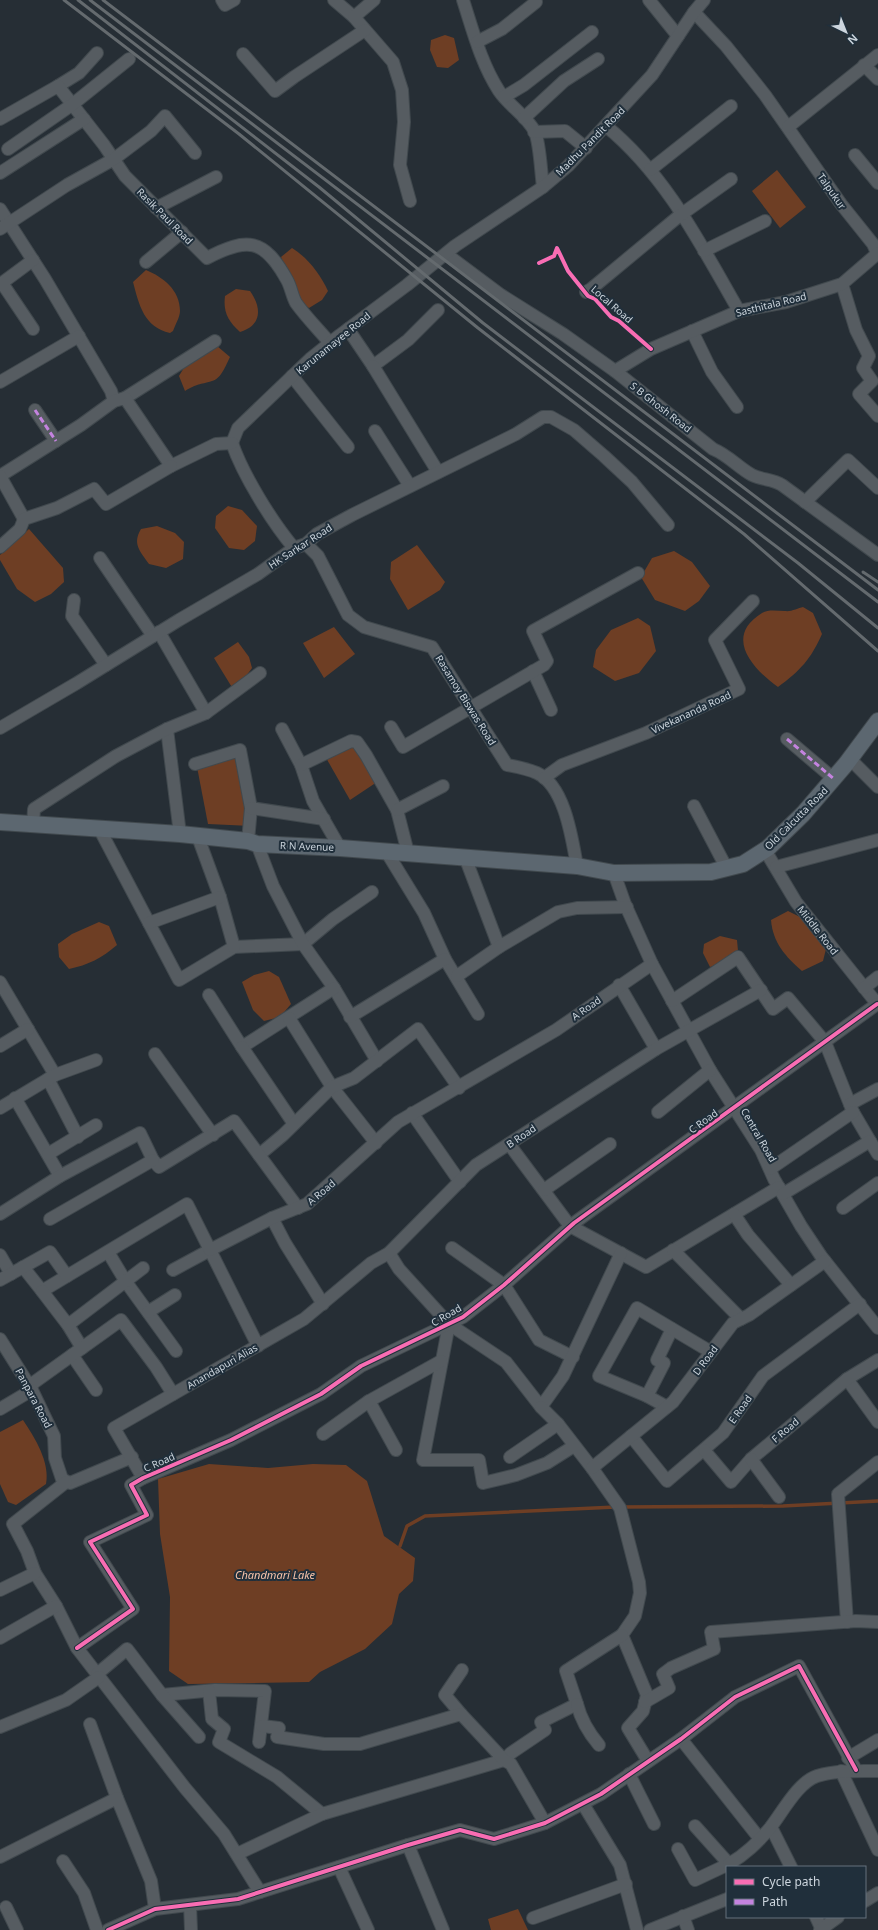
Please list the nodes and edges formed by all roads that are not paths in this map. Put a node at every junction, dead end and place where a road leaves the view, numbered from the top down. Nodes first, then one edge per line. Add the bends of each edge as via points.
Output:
1 (222, 0) edge
2 (234, 0) edge
3 (334, 0) edge
4 (374, 0) edge
5 (463, 0) edge
6 (649, 0) edge
7 (704, 0) edge
8 (536, 2) dead end
9 (694, 12) junction
10 (354, 17) junction
11 (365, 30) junction
12 (592, 32) dead end
13 (678, 36) junction
14 (477, 42) junction
15 (97, 53) dead end
16 (243, 54) dead end
17 (878, 55) edge
18 (129, 58) dead end
19 (598, 59) dead end
20 (864, 65) junction
21 (878, 79) edge
22 (58, 86) junction
23 (504, 97) junction
24 (73, 104) junction
25 (731, 106) dead end
26 (84, 118) junction
27 (524, 118) junction
28 (0, 119) edge
29 (606, 126) junction
30 (788, 127) junction
31 (534, 132) junction
32 (586, 148) junction
33 (8, 149) dead end
34 (195, 153) dead end
35 (855, 155) dead end
36 (114, 159) junction
37 (650, 170) junction
38 (0, 173) edge
39 (216, 177) dead end
40 (731, 179) dead end
41 (878, 183) edge
42 (543, 187) junction
43 (410, 202) dead end
44 (156, 208) junction
45 (0, 210) edge
46 (682, 214) junction
47 (765, 221) dead end
48 (4, 226) edge
49 (182, 232) junction
50 (704, 251) junction
51 (878, 253) edge
52 (446, 254) junction
53 (33, 260) junction
54 (146, 262) dead end
55 (842, 284) junction
56 (586, 292) dead end
57 (438, 310) dead end
58 (740, 311) junction
59 (33, 329) dead end
60 (348, 329) junction
61 (692, 331) junction
62 (79, 336) junction
63 (216, 341) dead end
64 (330, 343) junction
65 (373, 366) junction
66 (615, 371) junction
67 (292, 376) junction
68 (0, 382) edge
69 (119, 400) junction
70 (736, 407) dead end
71 (35, 410) dead end
72 (878, 416) edge
73 (375, 432) dead end
74 (56, 441) junction
75 (232, 443) junction
76 (348, 447) dead end
77 (171, 466) junction
78 (438, 472) junction
79 (0, 476) edge
80 (410, 486) junction
81 (878, 488) edge
82 (805, 502) junction
83 (24, 519) junction
84 (668, 526) dead end
85 (306, 544) junction
86 (0, 547) edge
87 (294, 548) junction
88 (878, 555) edge
89 (100, 558) dead end
90 (638, 574) dead end
91 (74, 600) dead end
92 (753, 601) dead end
93 (156, 634) junction
94 (106, 665) junction
95 (533, 671) junction
96 (260, 673) dead end
97 (470, 708) junction
98 (551, 710) dead end
99 (206, 714) junction
100 (878, 721) edge
101 (391, 727) dead end
102 (0, 728) edge
103 (167, 729) junction
104 (282, 729) dead end
105 (787, 739) dead end
106 (850, 760) junction
107 (195, 764) dead end
108 (300, 765) junction
109 (544, 778) junction
110 (834, 779) junction
111 (443, 786) dead end
112 (878, 787) edge
113 (694, 806) dead end
114 (251, 808) junction
115 (397, 810) junction
116 (324, 818) junction
117 (0, 822) edge
118 (33, 825) junction
119 (100, 830) junction
120 (180, 834) junction
121 (198, 837) junction
122 (878, 840) edge
123 (253, 843) junction
124 (340, 848) junction
125 (765, 850) junction
126 (386, 851) junction
127 (408, 853) junction
128 (465, 857) junction
129 (577, 866) junction
130 (726, 867) junction
131 (776, 867) junction
132 (614, 873) junction
133 (372, 892) dead end
134 (220, 897) junction
135 (627, 907) junction
136 (149, 923) junction
137 (303, 944) junction
138 (234, 947) junction
139 (499, 947) junction
140 (446, 959) junction
141 (652, 964) junction
142 (457, 976) junction
143 (878, 977) edge
144 (0, 982) edge
145 (619, 985) junction
146 (334, 988) junction
147 (864, 988) junction
148 (761, 990) junction
149 (209, 995) dead end
150 (672, 1001) junction
151 (878, 1004) edge
152 (478, 1014) dead end
153 (350, 1017) junction
154 (289, 1018) junction
155 (28, 1028) junction
156 (688, 1030) junction
157 (825, 1042) junction
158 (0, 1046) edge
159 (242, 1046) junction
160 (656, 1049) junction
161 (155, 1054) dead end
162 (96, 1060) dead end
163 (377, 1061) junction
164 (710, 1070) junction
165 (51, 1077) junction
166 (332, 1087) junction
167 (459, 1088) junction
168 (878, 1089) edge
169 (16, 1098) junction
170 (0, 1108) edge
171 (734, 1108) junction
172 (851, 1108) junction
173 (658, 1112) dead end
174 (412, 1113) junction
175 (294, 1124) junction
176 (96, 1125) dead end
177 (213, 1135) junction
178 (78, 1137) junction
179 (870, 1141) junction
180 (376, 1143) junction
181 (509, 1144) junction
182 (610, 1144) dead end
183 (48, 1154) junction
184 (878, 1154) edge
185 (259, 1155) junction
186 (153, 1160) junction
187 (770, 1169) junction
188 (60, 1176) junction
189 (460, 1182) junction
190 (878, 1183) edge
191 (544, 1190) junction
192 (781, 1190) junction
193 (298, 1208) junction
194 (843, 1208) dead end
195 (0, 1214) edge
196 (734, 1214) junction
197 (272, 1218) junction
198 (50, 1219) dead end
199 (570, 1226) junction
200 (452, 1248) dead end
201 (210, 1250) junction
202 (673, 1250) junction
203 (108, 1252) junction
204 (389, 1253) junction
205 (621, 1253) junction
206 (0, 1255) edge
207 (825, 1261) junction
208 (371, 1263) joint
209 (23, 1267) junction
210 (143, 1268) dead end
211 (173, 1270) dead end
212 (10, 1274) junction
213 (67, 1276) junction
214 (0, 1280) edge
215 (126, 1282) junction
216 (504, 1285) junction
217 (791, 1285) junction
218 (42, 1290) junction
219 (175, 1295) dead end
220 (323, 1304) junction
221 (860, 1304) junction
222 (148, 1312) junction
223 (741, 1319) junction
224 (449, 1324) junction
225 (68, 1325) junction
226 (878, 1328) edge
227 (672, 1329) junction
228 (0, 1340) edge
229 (258, 1346) junction
230 (82, 1348) junction
231 (176, 1351) dead end
232 (712, 1352) junction
233 (72, 1355) junction
234 (573, 1357) junction
235 (878, 1360) edge
236 (441, 1361) junction
237 (846, 1379) junction
238 (30, 1388) junction
239 (96, 1390) dead end
240 (173, 1394) junction
241 (647, 1396) junction
242 (369, 1401) junction
243 (541, 1406) junction
244 (667, 1407) junction
245 (0, 1409) edge
246 (878, 1422) edge
247 (558, 1424) junction
248 (323, 1434) dead end
249 (631, 1436) junction
250 (574, 1446) junction
251 (396, 1450) dead end
252 (704, 1450) junction
253 (132, 1457) junction
254 (510, 1457) dead end
255 (751, 1459) junction
256 (878, 1462) edge
257 (592, 1468) junction
258 (143, 1478) junction
259 (66, 1482) junction
260 (779, 1497) dead end
261 (35, 1573) junction
262 (0, 1590) edge
263 (56, 1606) junction
264 (847, 1622) junction
265 (878, 1622) edge
266 (622, 1634) junction
267 (0, 1638) edge
268 (77, 1648) junction
269 (462, 1670) dead end
270 (98, 1676) junction
271 (210, 1691) junction
272 (162, 1696) junction
273 (646, 1702) junction
274 (577, 1704) junction
275 (461, 1714) junction
276 (90, 1724) dead end
277 (262, 1726) junction
278 (0, 1727) edge
279 (199, 1737) dead end
280 (681, 1739) junction
281 (878, 1740) edge
282 (259, 1742) dead end
283 (599, 1745) dead end
284 (848, 1758) junction
285 (504, 1760) junction
286 (648, 1762) junction
287 (856, 1770) junction
288 (841, 1771) junction
289 (878, 1771) edge
290 (629, 1774) junction
291 (117, 1798) junction
292 (583, 1804) junction
293 (322, 1814) junction
294 (545, 1823) junction
295 (654, 1824) dead end
296 (696, 1826) dead end
297 (771, 1827) junction
298 (760, 1839) junction
299 (408, 1844) junction
300 (678, 1849) dead end
301 (878, 1850) edge
302 (237, 1854) junction
303 (0, 1857) edge
304 (63, 1861) dead end
305 (729, 1866) edge
306 (790, 1866) edge
307 (339, 1867) junction
308 (726, 1867) edge
309 (626, 1884) junction
310 (260, 1892) junction
311 (878, 1893) edge
312 (726, 1899) edge
313 (866, 1900) edge
314 (2, 1904) edge
315 (190, 1905) junction
316 (155, 1908) junction
317 (683, 1916) junction
318 (533, 1918) dead end
319 (816, 1918) edge
320 (837, 1918) edge
321 (821, 1929) edge
322 (17, 1930) edge
323 (97, 1930) edge
324 (108, 1930) edge
325 (191, 1930) edge
326 (368, 1930) edge
327 (443, 1930) edge
328 (637, 1930) edge
329 (650, 1930) edge
330 (688, 1930) edge

1 - 2 street via 225,5
3 - 10 street
4 - 10 street
5 - 14 street
6 - 13 street
7 - 9 street, Madhu Pandit Road
8 - 14 street via 502,29
9 - 13 street, Madhu Pandit Road
9 - 30 street, Talpukur via 726,46
10 - 11 street
11 - 16 street via 275,91
11 - 43 street via 393,62 402,90 404,122 400,165
12 - 23 street via 524,85
13 - 29 street, Madhu Pandit Road via 652,75
14 - 23 street via 489,72
15 - 22 street via 79,74
17 - 20 street
18 - 24 street
19 - 27 street via 564,80
20 - 21 street
20 - 30 street
22 - 24 street, Rasik Paul Road
22 - 28 street
23 - 27 street
24 - 26 street, Rasik Paul Road
24 - 33 street
25 - 37 street
26 - 36 street, Rasik Paul Road
26 - 38 street
27 - 31 street
29 - 32 street, Madhu Pandit Road
29 - 37 street via 620,137
30 - 51 street, Talpukur
31 - 32 street via 565,131
31 - 42 street
32 - 42 street, Madhu Pandit Road
34 - 36 street via 165,116 151,131
35 - 41 street
36 - 44 street, Rasik Paul Road via 125,176
36 - 48 street via 67,185
37 - 46 street
39 - 44 street
40 - 46 street, Local Road
42 - 52 street, Madhu Pandit Road
44 - 49 street, Rasik Paul Road
45 - 48 street
46 - 50 street
46 - 56 street, Local Road
47 - 50 street
48 - 53 street
49 - 54 street
49 - 64 street, Rasik Paul Road via 207,258 238,245 248,244 266,251 287,280 296,302
50 - 58 street
51 - 55 street, Sasthitala Road
52 - 60 street, Karunamayee Road
52 - 66 street, S B Ghosh Road via 501,295
53 - 59 street via 2,283
53 - 62 street
55 - 58 street, Sasthitala Road via 786,302
55 - 72 street via 856,330 869,356 863,368 872,381 859,394
57 - 65 street via 408,340
58 - 61 street, Sasthitala Road
60 - 64 street, Karunamayee Road
60 - 65 street
61 - 66 street, Sasthitala Road via 646,351
61 - 70 street via 712,372
62 - 68 street
62 - 69 street via 111,391
63 - 69 street
64 - 67 street, Karunamayee Road
65 - 78 street
66 - 82 street, S B Ghosh Road via 713,449 762,480 778,482
67 - 75 street, Karunamayee Road via 238,428
67 - 76 street
69 - 74 street
69 - 77 street
71 - 74 street
73 - 80 street
74 - 79 street
75 - 77 street via 216,444
75 - 87 street via 240,464 282,534
77 - 83 street via 106,504 94,489 57,508
78 - 80 street, HK Sarkar Road
78 - 84 street, HK Sarkar Road via 516,434 543,417 551,417 574,430 632,482
79 - 83 street
80 - 85 street, HK Sarkar Road via 317,534
81 - 82 street via 848,460
82 - 88 street, S B Ghosh Road
83 - 86 street via 20,529
85 - 87 street, HK Sarkar Road
85 - 97 street, Rasamoy Biswas Road via 318,556 348,615 364,627 432,647
87 - 93 street, HK Sarkar Road via 258,574
89 - 93 street
90 - 95 street via 533,631 547,661
91 - 94 street via 72,616
92 - 109 street, Vivekananda Road via 715,640 739,689 646,733 562,765
93 - 94 street, HK Sarkar Road
93 - 99 street
94 - 102 street, HK Sarkar Road
95 - 97 street
95 - 98 street
96 - 99 street
97 - 101 street via 403,747
97 - 109 street, Rasamoy Biswas Road via 507,765 538,773
99 - 103 street
100 - 106 main road, Old Calcutta Road
103 - 118 street via 116,756 34,809
103 - 120 street
104 - 108 street
105 - 110 street
106 - 110 main road, Old Calcutta Road
106 - 112 street
107 - 114 street via 240,750
108 - 115 street via 351,741 357,742
108 - 116 street via 313,801
109 - 129 street, Rasamoy Biswas Road via 552,785 566,814
110 - 125 main road, Old Calcutta Road via 803,814
111 - 115 street
113 - 130 street
114 - 116 street
114 - 123 street
115 - 127 street
116 - 124 street
117 - 118 main road, R N Avenue
118 - 119 main road, R N Avenue
119 - 120 main road, R N Avenue
119 - 136 street
120 - 121 main road, R N Avenue
121 - 123 main road, R N Avenue
121 - 134 street
122 - 131 street
123 - 124 main road, R N Avenue
123 - 137 street
124 - 126 main road, R N Avenue
125 - 130 main road, Old Calcutta Road via 743,864
125 - 131 street, Middle Road
126 - 127 main road, R N Avenue
126 - 140 street via 424,913
127 - 128 main road, R N Avenue
128 - 129 main road, R N Avenue
128 - 139 street
129 - 132 main road, R N Avenue
130 - 132 main road, Old Calcutta Road via 711,872
131 - 147 street, Middle Road via 796,902
132 - 135 street, Central Road
133 - 137 street
134 - 136 street
134 - 138 street
135 - 139 street via 577,908 558,912
135 - 141 street, Central Road
136 - 138 street via 179,980
137 - 138 street
137 - 146 street
139 - 142 street
140 - 142 street
140 - 153 street
141 - 145 street, A Road
141 - 150 street, Central Road
142 - 152 street
143 - 147 street
144 - 155 street
145 - 160 street
145 - 167 street, A Road via 556,1030
146 - 153 street
146 - 154 street
147 - 151 street, Middle Road
148 - 150 street via 738,958
148 - 156 street, B Road
148 - 157 street via 773,1008 788,998
149 - 159 street
150 - 156 street, Central Road
151 - 157 street, C Road
153 - 163 street
154 - 159 street
154 - 166 street
155 - 158 street
155 - 165 street
156 - 160 street, B Road
156 - 164 street, Central Road
157 - 171 street, C Road
157 - 172 street
159 - 175 street
160 - 181 street, B Road
161 - 177 street
162 - 165 street
163 - 166 street via 354,1078
163 - 167 street via 418,1029
164 - 171 street, Central Road
164 - 173 street
165 - 169 street
165 - 178 street
166 - 175 street
166 - 180 street
167 - 174 street, A Road
168 - 172 street
169 - 170 street
169 - 183 street
171 - 187 street, Central Road
171 - 199 street, C Road
172 - 179 street
172 - 187 street
174 - 180 street, A Road via 398,1122
174 - 189 street
175 - 185 street
176 - 178 street
177 - 185 street via 234,1121
177 - 186 street via 159,1167
178 - 183 street
179 - 184 street
179 - 192 street
180 - 193 street, A Road via 307,1204
181 - 189 street, B Road via 476,1166
181 - 191 street
182 - 191 street
183 - 188 street
185 - 193 street
186 - 188 street via 140,1133
186 - 198 street
187 - 192 street, Central Road
188 - 195 street
189 - 204 street, B Road
190 - 194 street
191 - 199 street
192 - 196 street
192 - 207 street, Central Road
193 - 197 street, A Road
196 - 202 street
196 - 217 street via 748,1235
197 - 201 street, A Road
197 - 220 street
199 - 205 street
199 - 216 street, C Road
200 - 216 street
201 - 203 street via 187,1204
201 - 211 street, A Road
201 - 229 street
202 - 205 street via 646,1266
202 - 223 street
203 - 213 street
203 - 215 street
204 - 208 street, B Road
204 - 224 street via 399,1269
205 - 234 street
206 - 212 street
207 - 217 street, D Road
207 - 221 street, Central Road
208 - 220 street, Anandapuri Alias
209 - 212 street
209 - 213 street via 50,1252
209 - 218 street
210 - 215 street
212 - 214 street
213 - 218 street
215 - 222 street
215 - 225 street
216 - 224 street, C Road
216 - 234 street via 539,1340
217 - 223 street, D Road
218 - 225 street
219 - 222 street
220 - 229 street, Anandapuri Alias via 304,1319
221 - 226 street, Central Road
221 - 252 street, E Road via 763,1376 723,1433
222 - 231 street
223 - 232 street, D Road via 733,1323
224 - 236 street
224 - 243 street via 506,1362
224 - 258 street, C Road via 361,1366 321,1394 231,1440
225 - 230 street
227 - 232 street
227 - 241 street via 657,1360 664,1363
227 - 241 street via 637,1308 599,1376
228 - 238 street, Panpara Road
229 - 240 street, Anandapuri Alias
230 - 233 street
230 - 240 street via 121,1320 156,1366
232 - 244 street, D Road
233 - 238 street
233 - 239 street
234 - 243 street via 563,1376
235 - 237 street, F Road
236 - 242 street
236 - 250 street via 423,1460 479,1460 483,1483 516,1475 547,1463
237 - 246 street
237 - 255 street, F Road
238 - 245 street
238 - 259 street, Panpara Road via 54,1436 55,1458 62,1479
240 - 253 street, Anandapuri Alias via 114,1428
241 - 244 street
242 - 248 street
242 - 251 street
243 - 247 street
244 - 249 street, D Road
247 - 250 street
247 - 254 street
249 - 252 street, E Road via 667,1481
249 - 257 street, D Road
250 - 257 street
252 - 255 street, F Road via 731,1482
253 - 258 street, Anandapuri Alias
253 - 259 street via 70,1483
255 - 260 street
256 - 264 street via 838,1494
257 - 266 street via 620,1508 639,1582 640,1593 634,1616
258 - 268 street, C Road via 130,1485 147,1515 90,1542 134,1609
259 - 261 street via 13,1524
261 - 262 street
261 - 263 street
263 - 267 street
263 - 268 street
264 - 265 street
264 - 273 street via 711,1632 714,1649 663,1674 670,1688
266 - 273 street via 647,1695
266 - 274 street via 566,1671
268 - 270 street
269 - 275 street via 445,1695
270 - 272 street via 127,1649
270 - 278 street via 66,1700
270 - 302 street via 224,1834
271 - 272 street
271 - 277 street via 265,1691
271 - 293 street via 212,1719 224,1729 219,1742 277,1777
272 - 279 street
273 - 286 street via 643,1711 628,1728
274 - 283 street via 589,1733
274 - 285 street via 541,1722 545,1730
275 - 277 street via 360,1744 324,1744 277,1737 279,1728
275 - 285 street
276 - 291 street
277 - 282 street
280 - 284 street via 735,1697 799,1666
280 - 286 street
280 - 298 street
281 - 284 street
284 - 287 street
285 - 293 street
285 - 294 street via 511,1764
286 - 290 street
287 - 288 street
287 - 289 street
288 - 297 street via 815,1776 795,1793
288 - 301 street
290 - 292 street
290 - 295 street
291 - 303 street
291 - 316 street via 151,1881
292 - 294 street
292 - 309 street via 620,1865
293 - 302 street
294 - 299 street via 494,1839 460,1830
296 - 305 street
297 - 298 street
297 - 306 street
298 - 305 street via 746,1854
299 - 307 street
299 - 327 street
300 - 308 street via 695,1880
302 - 310 street
304 - 323 street via 84,1893
307 - 310 street
307 - 326 street
309 - 318 street
309 - 328 street
310 - 315 street via 238,1899
311 - 313 street
312 - 317 street
314 - 322 street
315 - 316 street
315 - 325 street
316 - 324 street
317 - 329 street
317 - 330 street
319 - 321 street
320 - 321 street

